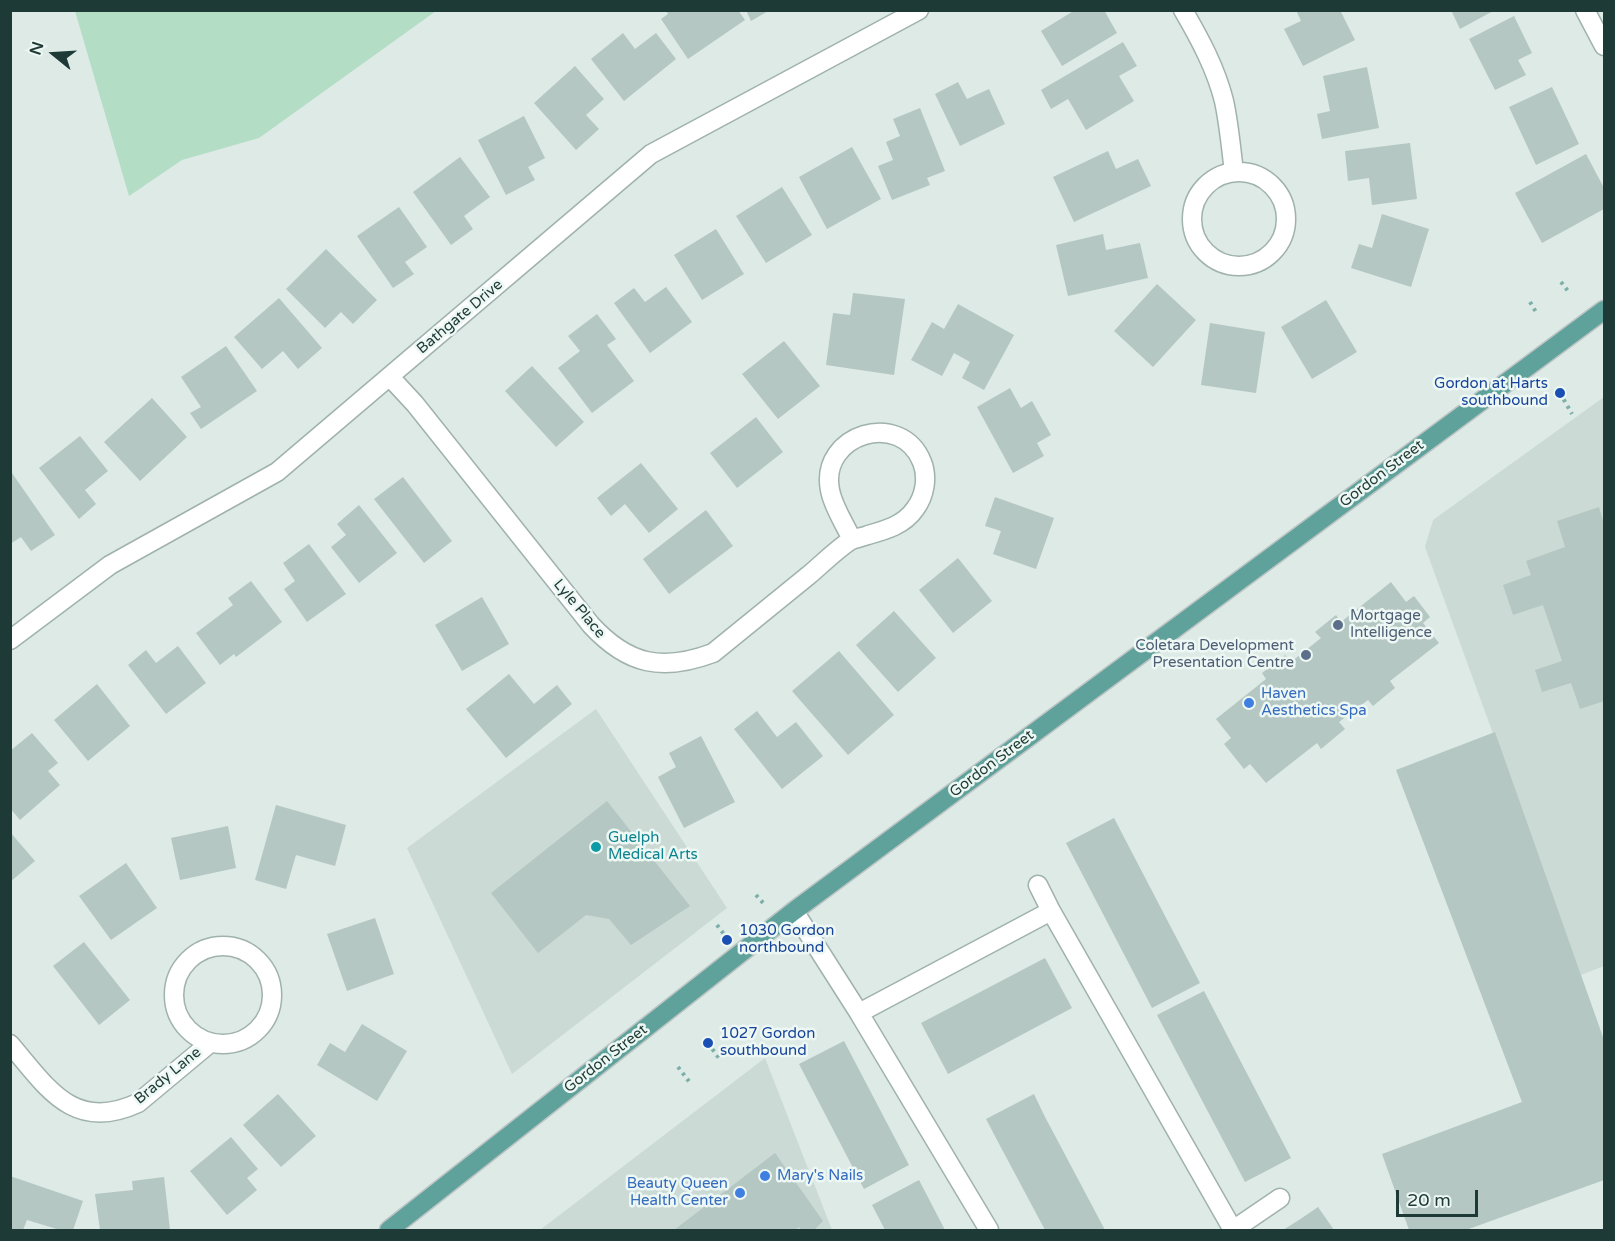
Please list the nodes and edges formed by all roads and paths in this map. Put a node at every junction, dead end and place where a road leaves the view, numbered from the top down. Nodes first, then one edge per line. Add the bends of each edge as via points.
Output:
1 (919, 10) edge
2 (1184, 10) edge
3 (1585, 10) edge
4 (1605, 46) edge
5 (1234, 172) junction
6 (1561, 282) dead end
7 (1568, 291) dead end
8 (1530, 302) dead end
9 (1605, 310) edge
10 (1536, 312) dead end
11 (390, 377) junction
12 (1560, 393) dead end
13 (1572, 414) dead end
14 (852, 540) junction
15 (10, 640) edge
16 (1038, 885) dead end
17 (756, 895) dead end
18 (768, 908) dead end
19 (794, 911) junction
20 (1051, 911) junction
21 (717, 926) dead end
22 (727, 940) dead end
23 (859, 1013) junction
24 (210, 1042) junction
25 (708, 1043) dead end
26 (10, 1044) edge
27 (721, 1061) dead end
28 (678, 1067) dead end
29 (691, 1084) dead end
30 (1280, 1198) dead end
31 (389, 1230) edge
32 (989, 1230) edge
33 (1233, 1230) edge

1 - 11 street, Bathgate Drive via 651,154
2 - 5 street via 1209,59 1224,102
3 - 4 street
5 - 5 street via 1265,178 1284,202 1287,218 1285,233 1266,258 1236,267 1208,255 1198,243 1192,212 1206,185
6 - 7 path
8 - 10 path
9 - 19 main road, Gordon Street
11 - 14 street, Lyle Place via 591,625 607,643 626,655 669,664 713,653
11 - 15 street, Bathgate Drive via 277,472 110,565
12 - 13 path
14 - 14 street, Lyle Place via 830,489 834,459 843,446 870,432 900,438 922,461 924,494 904,520
16 - 20 street
17 - 18 path
19 - 23 street
19 - 31 main road, Gordon Street
20 - 23 street
20 - 33 street
21 - 22 path
23 - 32 street
24 - 24 street, Brady Lane via 183,1024 175,1008 177,975 200,950 216,945 233,946 260,962 272,991 271,1006 254,1033 241,1041
24 - 26 street, Brady Lane via 138,1103 104,1113 70,1105 55,1096
25 - 27 path
28 - 29 path
30 - 33 street

